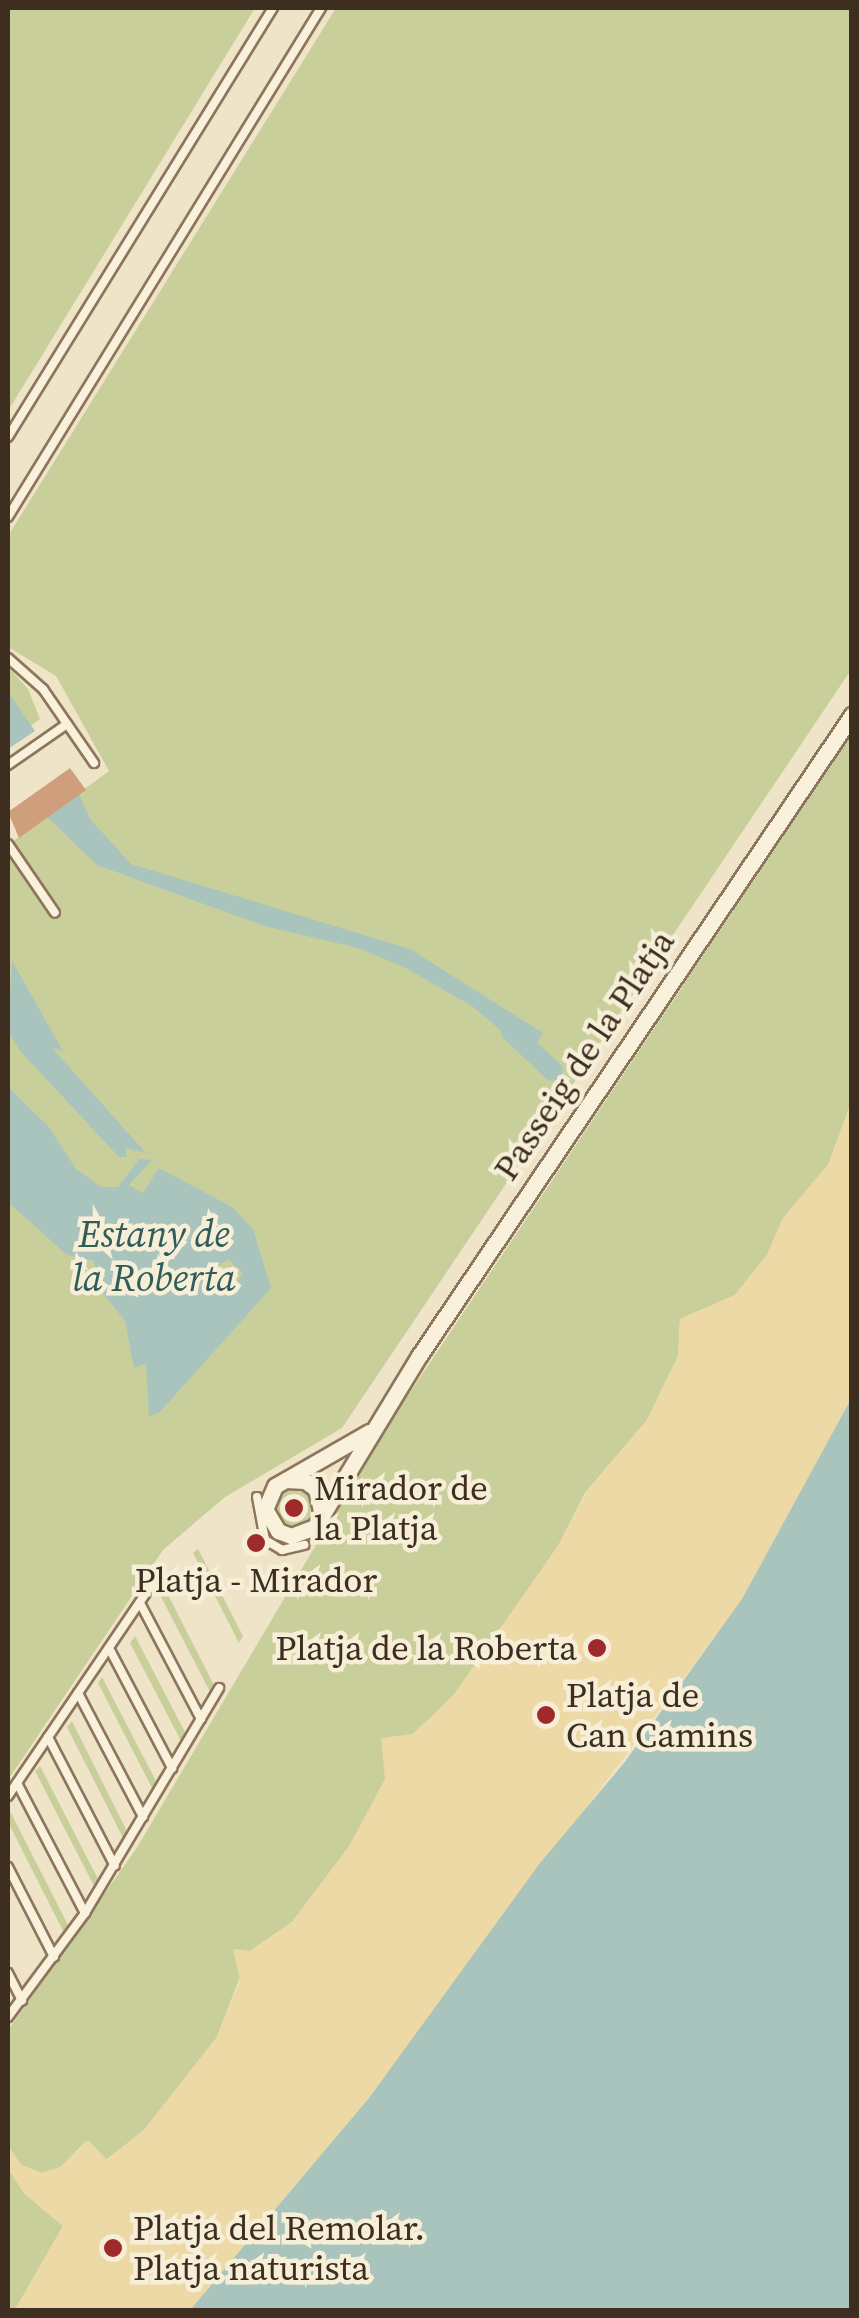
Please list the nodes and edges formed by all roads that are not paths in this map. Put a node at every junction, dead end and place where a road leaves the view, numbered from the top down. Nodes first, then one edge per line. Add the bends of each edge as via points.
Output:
1 (273, 8) edge
2 (321, 8) edge
3 (8, 437) edge
4 (8, 517) edge
5 (8, 658) edge
6 (852, 715) edge
7 (67, 724) junction
8 (94, 763) dead end
9 (8, 765) edge
10 (8, 844) edge
11 (54, 913) dead end
12 (369, 1432) junction
13 (285, 1480) junction
14 (257, 1496) dead end
15 (322, 1516) junction
16 (304, 1545) dead end
17 (154, 1581) dead end
18 (140, 1603) junction
19 (109, 1648) junction
20 (219, 1688) dead end
21 (78, 1692) junction
22 (202, 1719) junction
23 (48, 1737) junction
24 (172, 1768) junction
25 (17, 1782) junction
26 (8, 1796) edge
27 (143, 1818) junction
28 (115, 1866) junction
29 (8, 1868) edge
30 (86, 1913) junction
31 (54, 1957) junction
32 (8, 1973) edge
33 (22, 2001) junction
34 (8, 2018) edge

1 - 3 lane
2 - 4 lane
5 - 7 lane via 43,689
6 - 12 street, Passeig de la Platja
7 - 8 lane
7 - 9 lane
10 - 11 lane
12 - 13 street, Passeig de la Platja
12 - 15 street, Passeig de la Platja
13 - 15 street via 305,1481 316,1490
13 - 15 street via 268,1496 266,1509 278,1531 304,1534
14 - 16 lane via 265,1540 282,1550
17 - 18 lane
18 - 19 lane
18 - 22 lane
19 - 21 lane
19 - 24 lane
20 - 22 lane
21 - 23 lane
21 - 27 lane
22 - 24 lane
23 - 25 lane
23 - 28 lane
24 - 27 lane
25 - 26 lane
25 - 30 lane
27 - 28 lane
28 - 30 lane
29 - 31 lane
30 - 31 lane
31 - 33 lane
32 - 33 lane
33 - 34 lane

